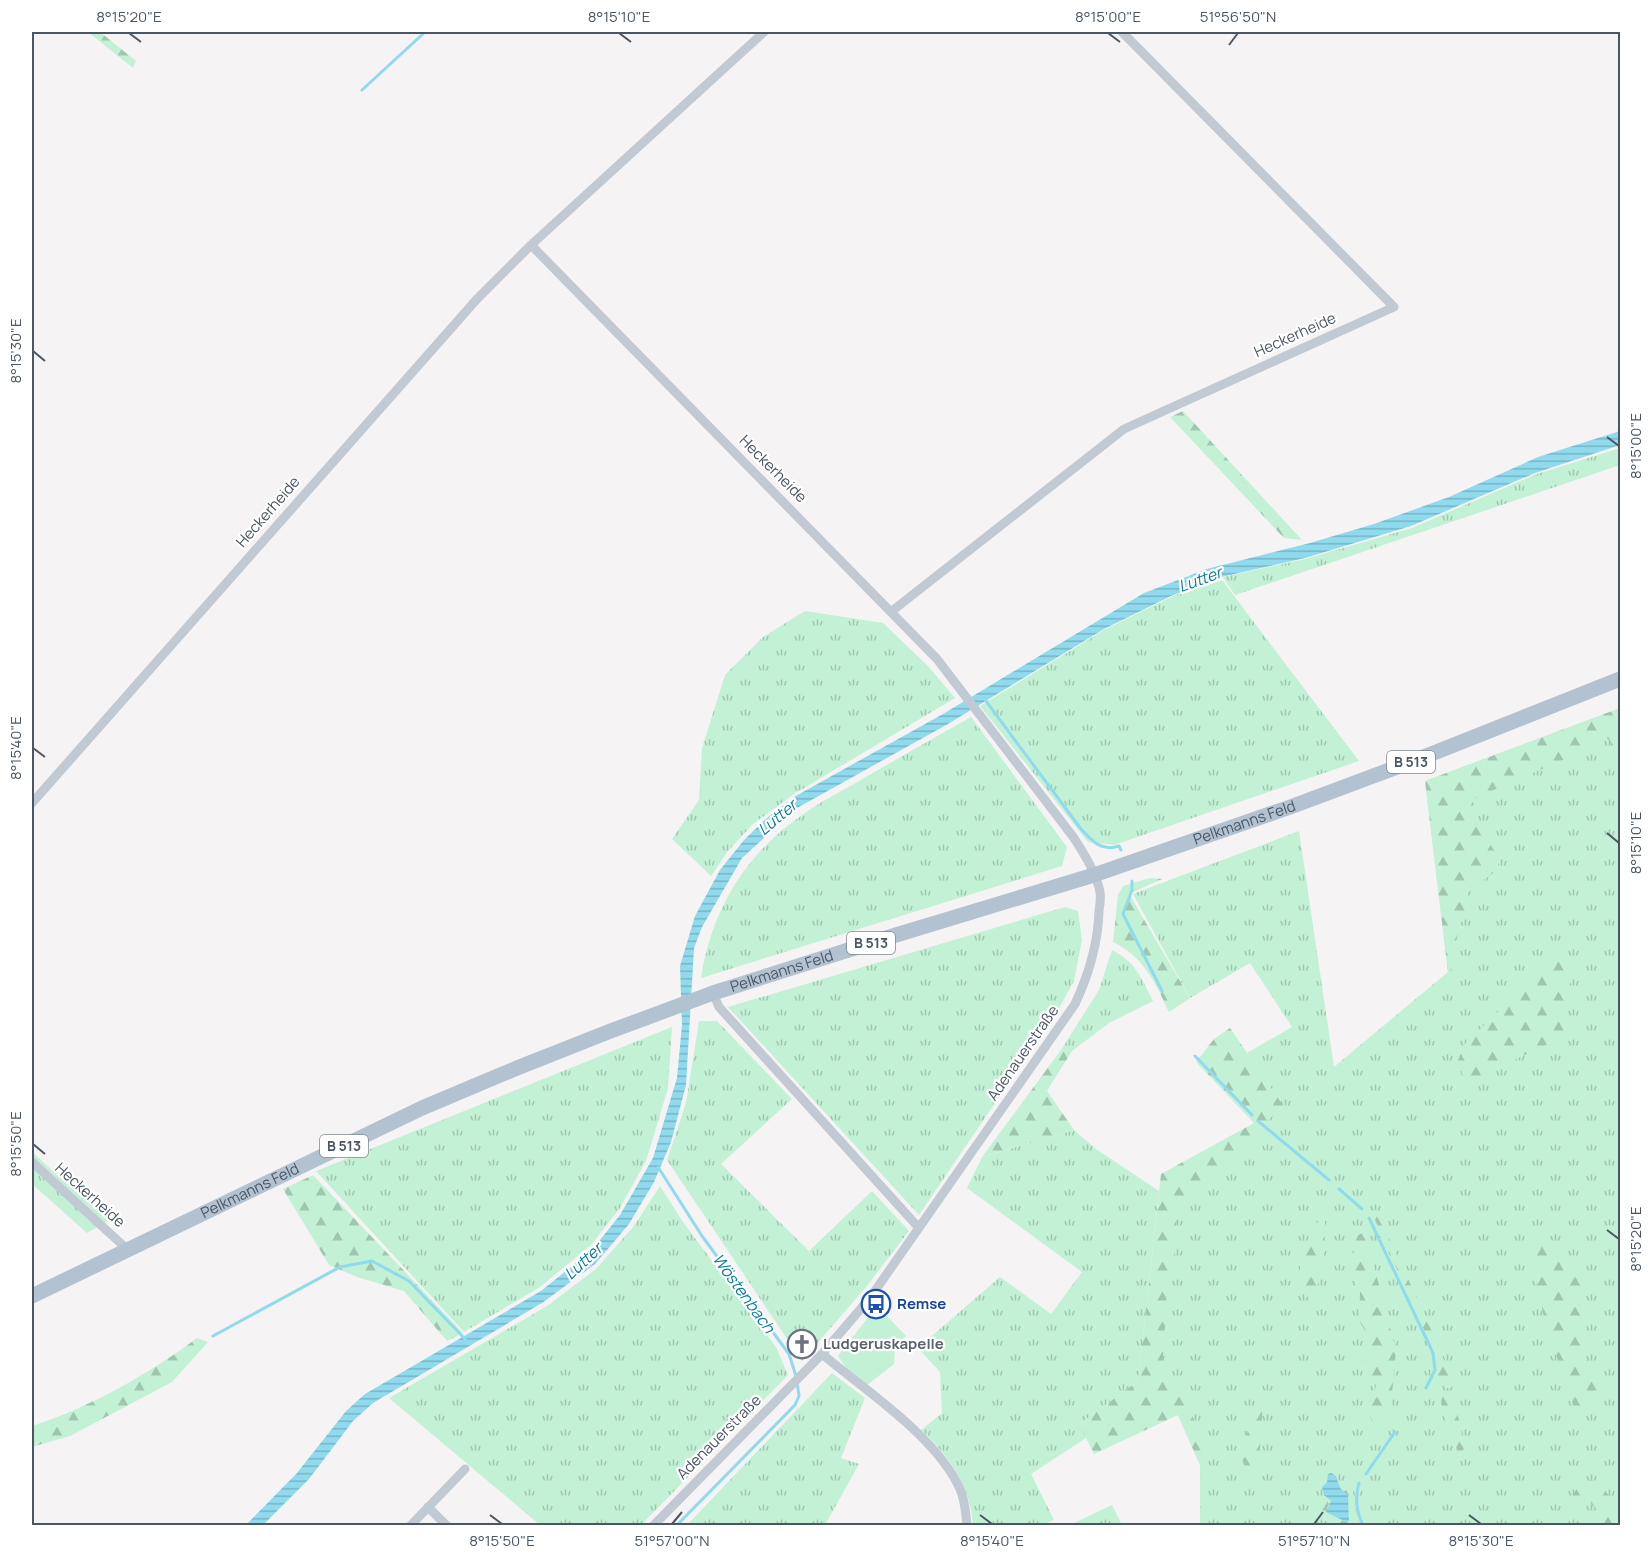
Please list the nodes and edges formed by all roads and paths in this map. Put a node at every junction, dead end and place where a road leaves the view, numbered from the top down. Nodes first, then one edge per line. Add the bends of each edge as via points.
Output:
1 (764, 32) edge
2 (1122, 32) edge
3 (531, 245) junction
4 (892, 611) junction
5 (1620, 679) edge
6 (32, 803) edge
7 (1094, 875) junction
8 (707, 996) junction
9 (32, 1162) edge
10 (919, 1228) junction
11 (128, 1250) junction
12 (32, 1296) edge
13 (822, 1354) junction
14 (465, 1469) dead end
15 (428, 1507) junction
16 (410, 1526) edge
17 (447, 1526) edge
18 (652, 1526) edge
19 (967, 1526) edge

1 - 3 street, Heckerheide
2 - 4 street, Heckerheide via 1394,307 1124,429
3 - 4 street, Heckerheide
3 - 6 street, Heckerheide via 477,299
4 - 7 street, Heckerheide via 961,688 1074,838
5 - 7 main road, Pelkmanns Feld / B 513 via 1293,806
7 - 8 main road, Pelkmanns Feld / B 513
7 - 10 street, Adenauerstraße via 1100,893 1097,942 1075,1004
8 - 10 street
8 - 11 main road, Pelkmanns Feld / B 513 via 422,1108
9 - 11 street, Heckerheide
10 - 13 street, Adenauerstraße via 870,1298
11 - 12 main road, Pelkmanns Feld / B 513
13 - 18 street, Adenauerstraße
13 - 19 street via 935,1450 961,1491
14 - 15 street
15 - 16 street
15 - 17 street

